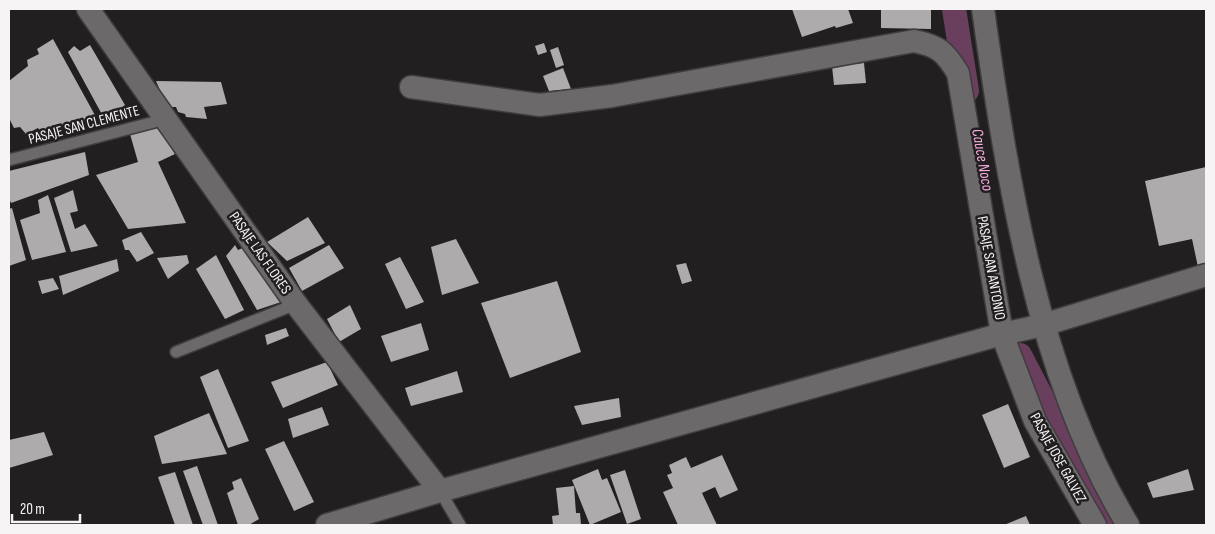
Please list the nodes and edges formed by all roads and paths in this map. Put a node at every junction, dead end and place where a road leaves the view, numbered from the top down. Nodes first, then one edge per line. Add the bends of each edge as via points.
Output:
1 (88, 9) edge
2 (983, 9) edge
3 (411, 87) dead end
4 (166, 120) junction
5 (9, 160) edge
6 (1206, 274) edge
7 (296, 304) junction
8 (1043, 325) junction
9 (1002, 334) junction
10 (176, 352) dead end
11 (440, 491) junction
12 (328, 525) edge
13 (460, 525) edge
14 (1096, 525) edge
15 (1128, 525) edge

1 - 4 street, PASAJE LAS FLORES
2 - 8 street via 1001,132
3 - 9 street, PASAJE SAN ANTONIO via 540,105 612,96 914,41 934,45 948,56 958,73
4 - 5 lane, PASAJE SAN CLEMENTE
4 - 7 street, PASAJE LAS FLORES
6 - 8 street
7 - 10 lane
7 - 11 street, PASAJE LAS FLORES
8 - 9 street
8 - 15 street via 1076,416 1113,500
9 - 11 street
9 - 14 street, PASAJE JOSE GALVEZ via 1036,421
11 - 12 street
11 - 13 lane

